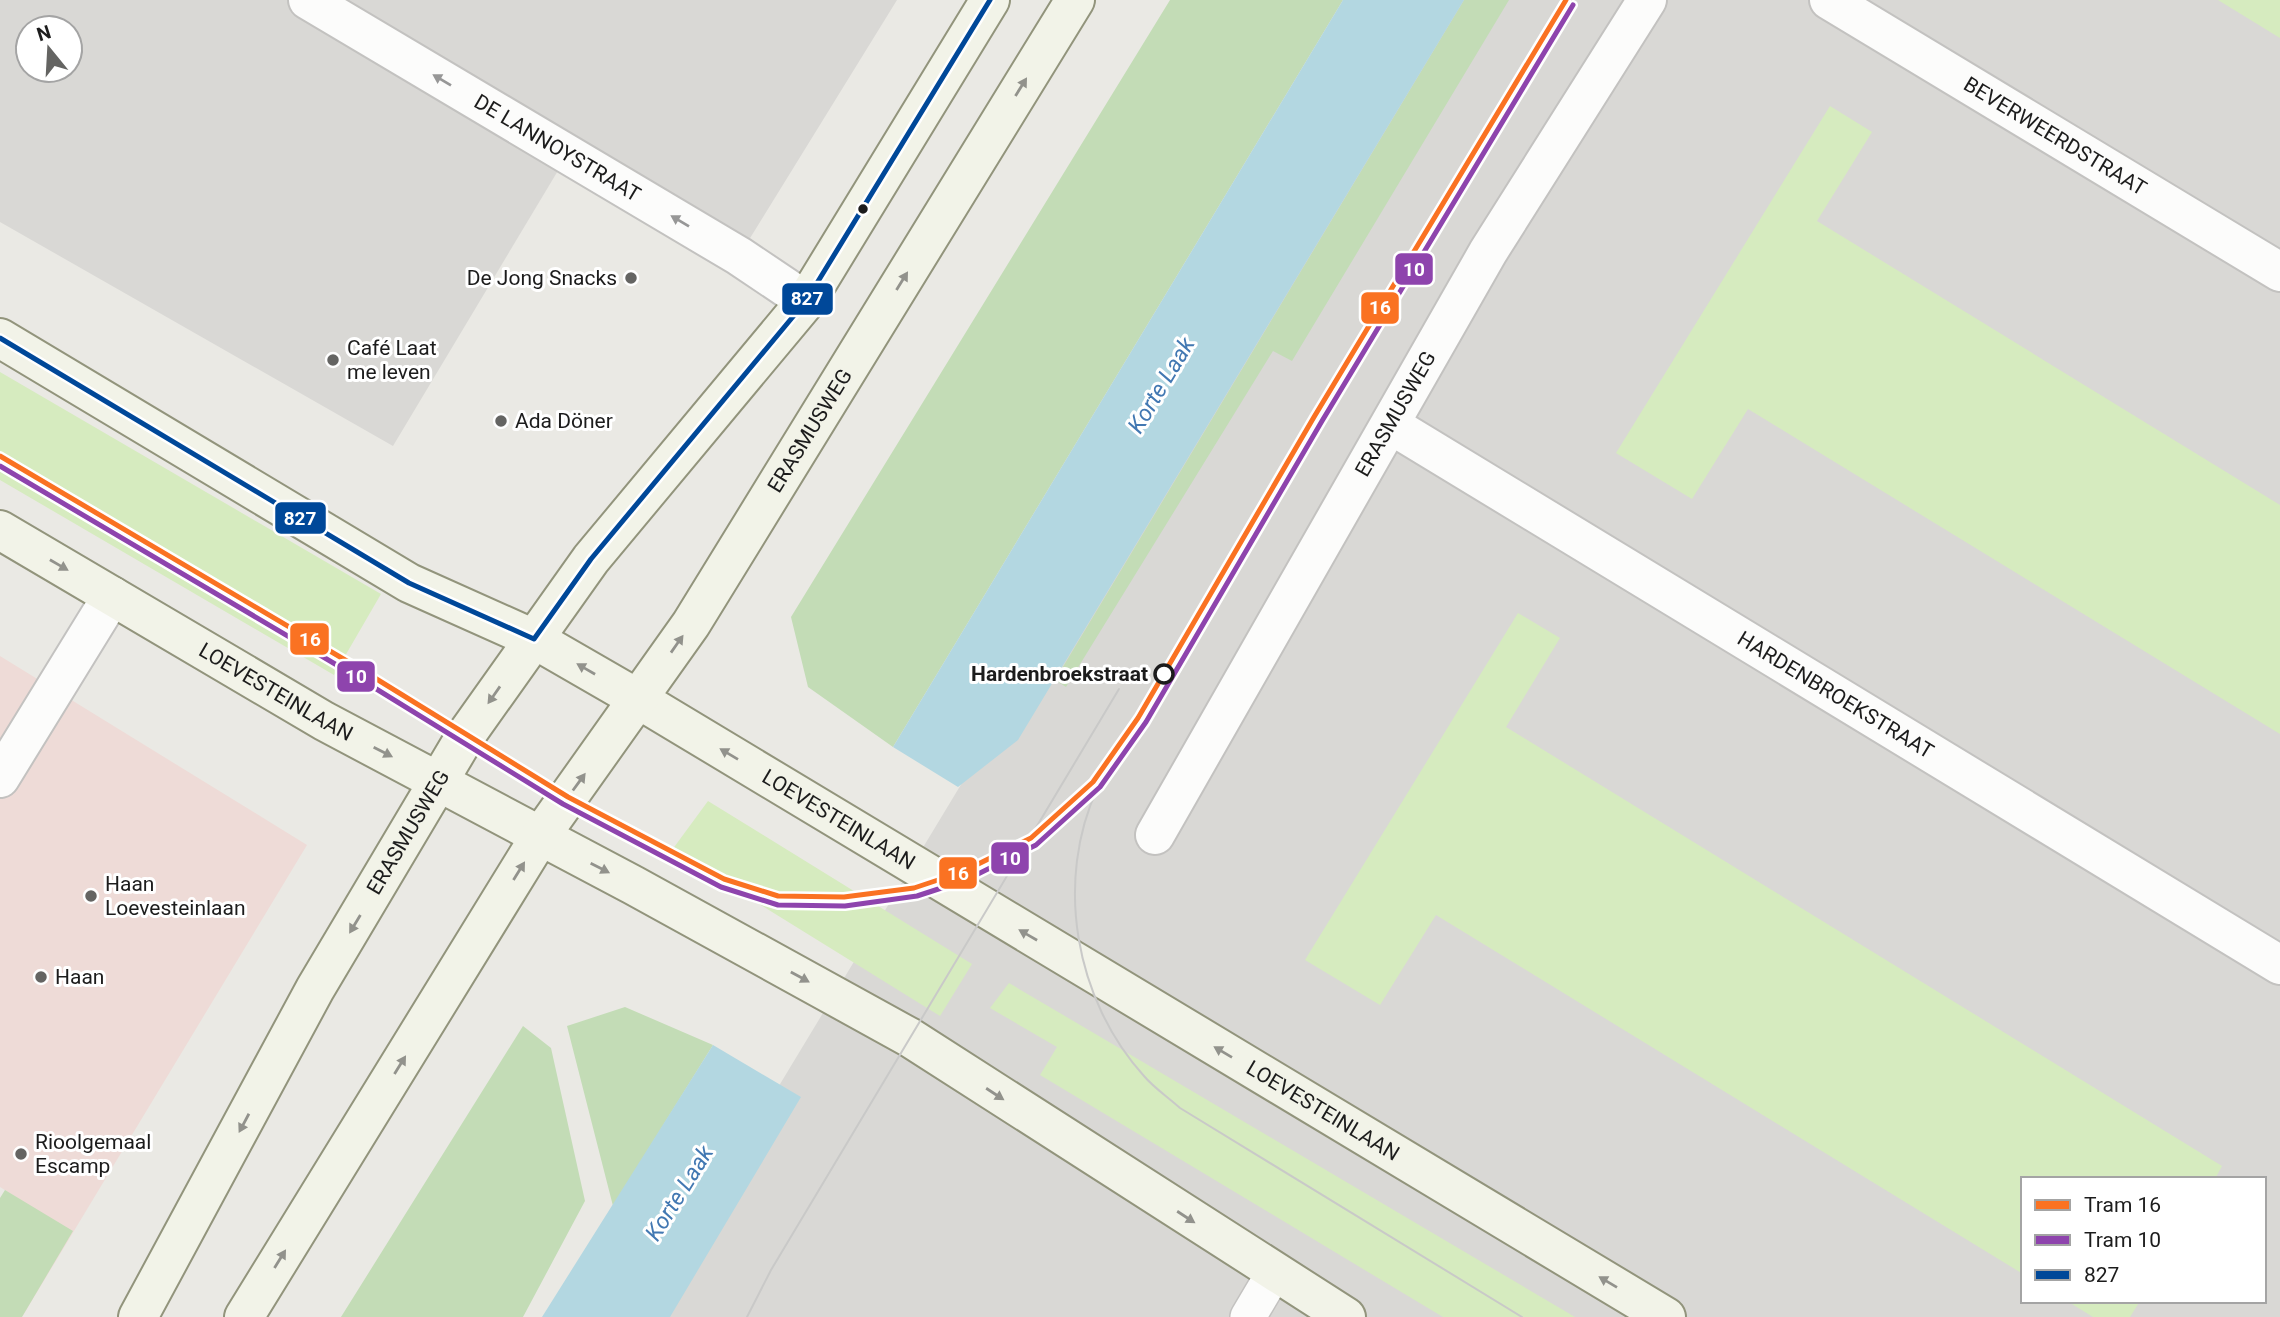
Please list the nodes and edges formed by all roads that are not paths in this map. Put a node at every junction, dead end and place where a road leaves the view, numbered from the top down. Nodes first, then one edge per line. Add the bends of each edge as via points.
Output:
1 (308, 0) edge
2 (990, 0) edge
3 (1075, 0) edge
4 (1647, 0) edge
5 (1829, 0) edge
6 (2280, 272) edge
7 (806, 300) junction
8 (0, 338) edge
9 (1391, 425) junction
10 (0, 530) edge
11 (112, 596) junction
12 (534, 639) junction
13 (638, 699) junction
14 (0, 778) edge
15 (438, 780) junction
16 (1155, 835) dead end
17 (540, 838) junction
18 (2280, 965) edge
19 (1274, 1273) junction
20 (138, 1317) edge
21 (244, 1317) edge
22 (1248, 1317) edge
23 (1346, 1317) edge
24 (1666, 1317) edge

7 -> 1 street, DE LANNOYSTRAAT
2 - 7 main road, ERASMUSWEG
13 -> 3 main road, ERASMUSWEG via 691,624
4 - 9 street, ERASMUSWEG via 1488,253
5 - 6 street, BEVERWEERDSTRAAT
7 - 12 main road, ERASMUSWEG via 591,559
8 - 12 main road, LOEVESTEINLAAN via 409,583
9 - 16 street, ERASMUSWEG
9 - 18 street, HARDENBROEKSTRAAT
10 -> 11 main road, LOEVESTEINLAAN
11 - 14 street
11 -> 15 main road, LOEVESTEINLAAN via 324,721
13 -> 12 main road, LOEVESTEINLAAN
12 -> 15 main road, ERASMUSWEG
17 -> 13 main road, ERASMUSWEG
24 -> 13 main road, LOEVESTEINLAAN
15 - 17 main road, LOEVESTEINLAAN
15 -> 20 main road, ERASMUSWEG via 394,862 315,989
17 -> 19 main road, LOEVESTEINLAAN via 909,1037
21 -> 17 main road, ERASMUSWEG
19 - 22 lane
19 - 23 main road, LOEVESTEINLAAN

